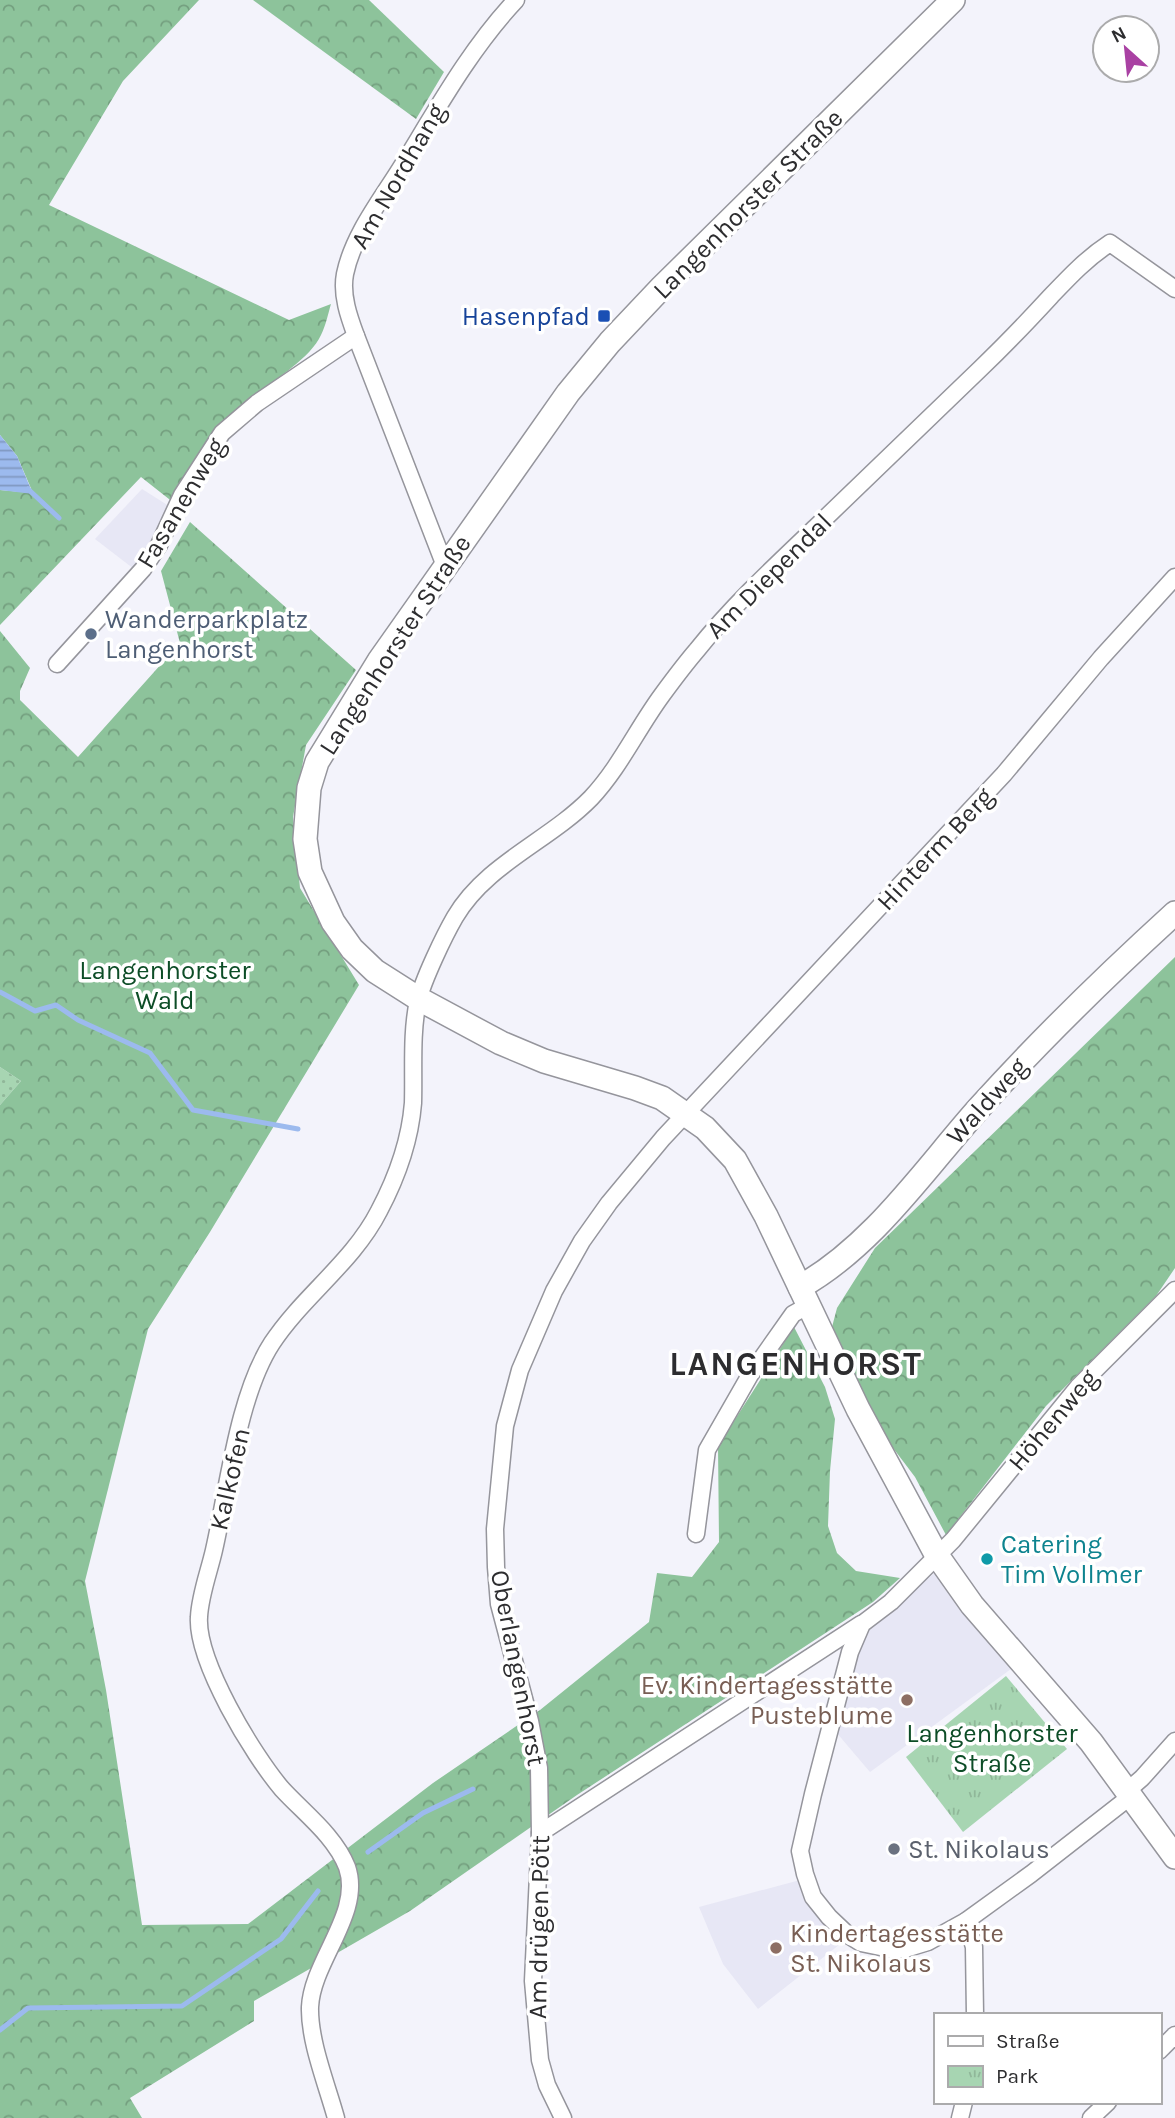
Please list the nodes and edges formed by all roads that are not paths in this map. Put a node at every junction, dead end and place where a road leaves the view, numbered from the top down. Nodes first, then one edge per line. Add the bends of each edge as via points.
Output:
1 (516, 0) edge
2 (953, 0) edge
3 (1175, 289) edge
4 (356, 336) junction
5 (445, 566) junction
6 (1175, 577) edge
7 (57, 664) dead end
8 (1175, 913) edge
9 (419, 999) junction
10 (687, 1113) junction
11 (1175, 1290) edge
12 (805, 1296) junction
13 (696, 1534) dead end
14 (936, 1554) junction
15 (862, 1624) junction
16 (1175, 1741) edge
17 (1129, 1793) junction
18 (540, 1814) joint
19 (540, 1833) junction
20 (1175, 1857) edge
21 (966, 1921) junction
22 (975, 2013) edge
23 (1175, 2035) edge
24 (1161, 2049) edge
25 (1106, 2104) edge
26 (336, 2118) edge
27 (563, 2118) edge
28 (1091, 2118) edge

1 - 4 street, Am Nordhang via 463,66 354,247 344,276 346,306
2 - 5 street, Langenhorster Straße via 610,342 568,393
3 - 9 street, Am Diependal via 1110,243 1086,258 1003,347 716,628 590,798 502,865 477,890 457,913
4 - 5 street, Am Nordhang
4 - 7 street, Fasanenweg via 257,403 222,433 187,486 144,569
5 - 9 street, Langenhorster Straße via 317,762 307,813 310,872 333,922 375,971
6 - 10 street, Hinterm Berg via 987,793
8 - 12 street, Waldweg via 1016,1068 867,1238
9 - 10 street, Langenhorster Straße via 501,1043 662,1098
9 - 26 street, Kalkofen via 413,1100 402,1159 373,1223 261,1361 235,1448 198,1621 207,1663 266,1769 331,1841 350,1877 341,1923 316,1977 310,2007
10 - 12 street, Langenhorster Straße via 735,1160
10 - 18 street, Oberlangenhorst via 582,1241 530,1344 505,1426 495,1529 499,1604 535,1744
11 - 14 street, Höhenweg via 1078,1387
12 - 13 street via 750,1375 707,1450
12 - 14 street, Langenhorster Straße via 858,1409
14 - 15 street, Höhenweg via 891,1602
14 - 17 street, Langenhorster Straße via 971,1605 1060,1705
15 - 19 street, Höhenweg
15 - 21 street via 850,1652 800,1851 813,1897 848,1935 890,1949 928,1942
16 - 17 street
17 - 20 street, Langenhorster Straße
17 - 21 street
18 - 19 street, Am drügen Pött
19 - 27 street, Am drügen Pött via 533,1981 537,2034 547,2085
21 - 22 street via 974,1947
23 - 24 street
25 - 28 street

